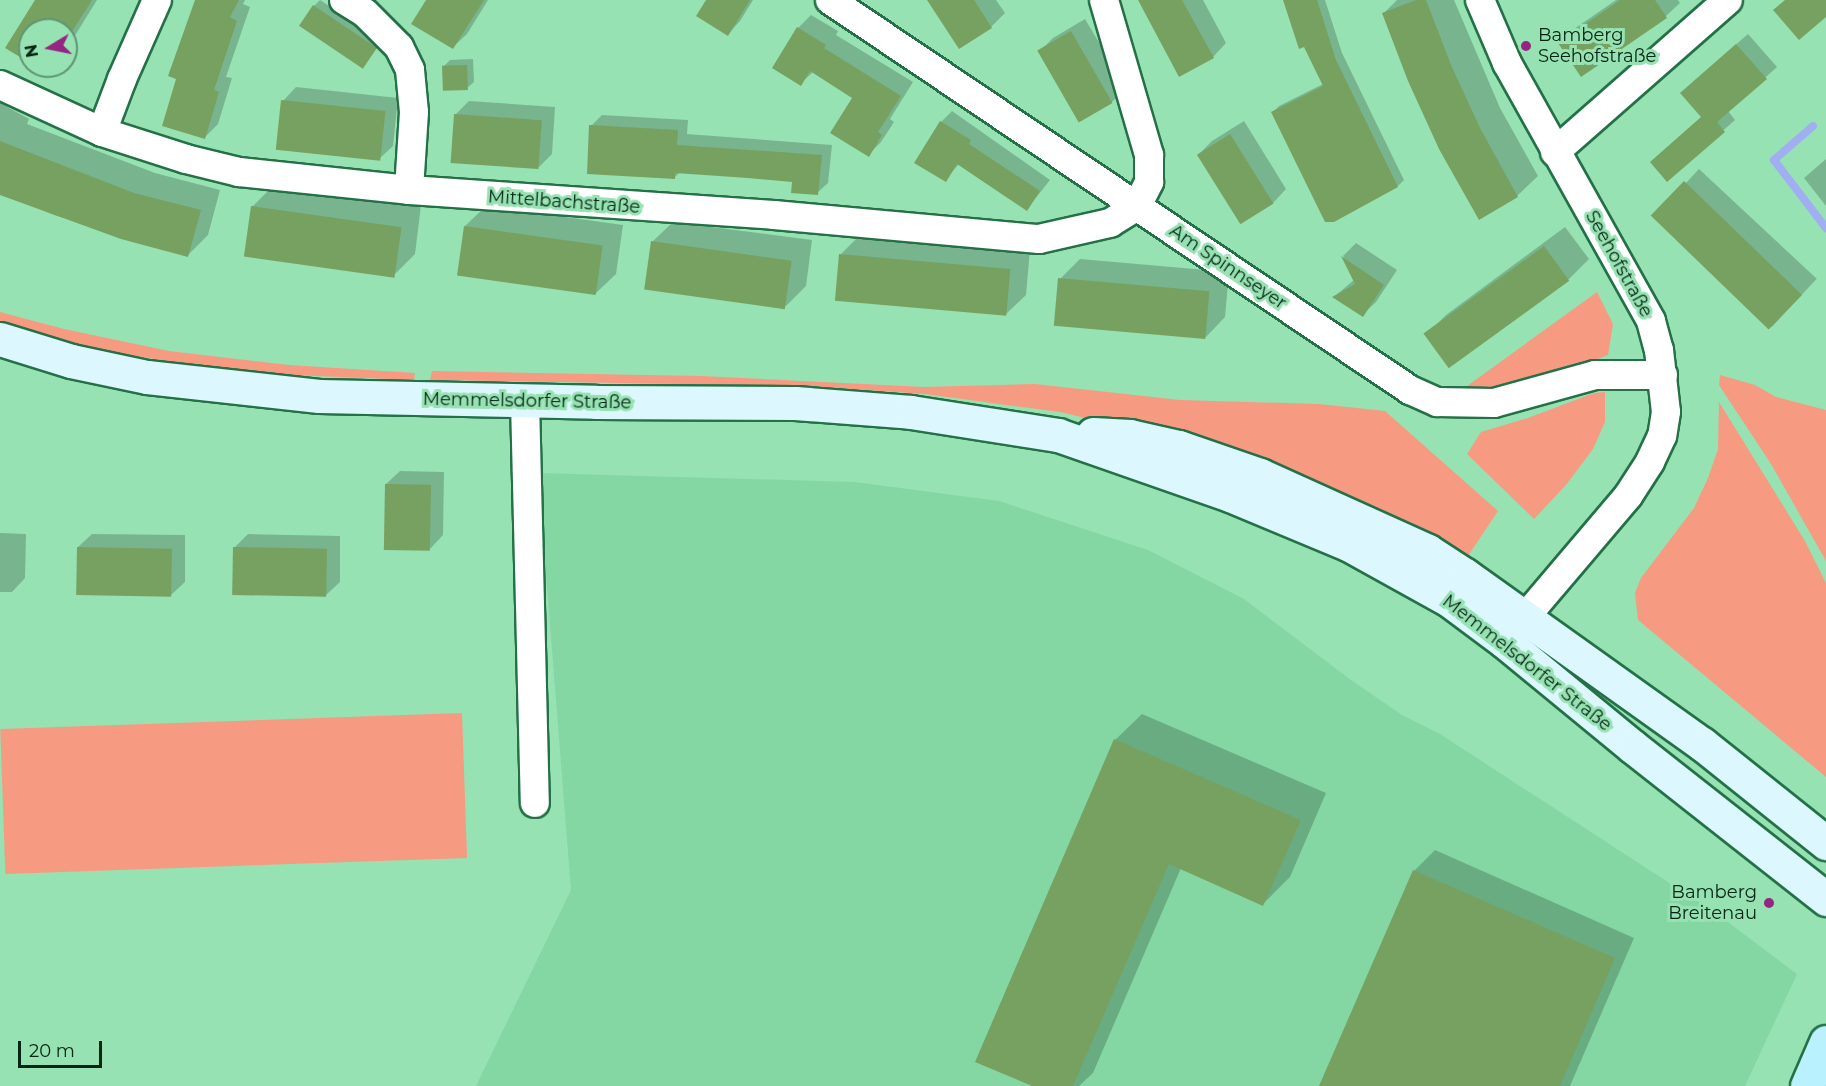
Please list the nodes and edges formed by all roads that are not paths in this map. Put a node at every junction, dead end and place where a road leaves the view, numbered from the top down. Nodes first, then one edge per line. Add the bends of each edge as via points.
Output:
1 (157, 0) edge
2 (344, 0) edge
3 (830, 0) edge
4 (1104, 0) edge
5 (1480, 0) edge
6 (1728, 0) edge
7 (0, 85) edge
8 (102, 132) junction
9 (1555, 152) junction
10 (409, 190) junction
11 (1137, 206) junction
12 (0, 339) edge
13 (1663, 375) junction
14 (525, 401) junction
15 (1515, 629) junction
16 (535, 803) dead end
17 (1813, 824) edge
18 (1826, 843) edge
19 (1826, 899) edge
20 (1826, 1042) edge
21 (1807, 1086) edge

1 - 8 street
2 - 10 street via 399,47 411,70 414,112
3 - 11 street, Am Spinnseyer
4 - 11 street via 1149,155 1149,182
5 - 9 street, Seehofstraße via 1507,63
6 - 9 street
7 - 8 street, Mittelbachstraße
8 - 10 street, Mittelbachstraße via 239,172
9 - 13 street, Seehofstraße via 1651,321
10 - 11 street, Mittelbachstraße via 774,215 1039,239 1110,224
11 - 13 street, Am Spinnseyer via 1410,390 1437,402 1494,403 1595,375
12 - 14 main road, Memmelsdorfer Straße via 71,361 216,386 319,396
13 - 15 street, Seehofstraße via 1666,412 1662,436 1650,462 1628,496
14 - 15 main road, Memmelsdorfer Straße via 795,403 911,412 1058,435 1230,495 1348,544 1449,600
14 - 16 street
15 - 17 main road, Memmelsdorfer Straße via 1702,744
15 - 19 main road, Memmelsdorfer Straße via 1633,747
17 - 18 main road, Memmelsdorfer Straße
20 - 21 main road

